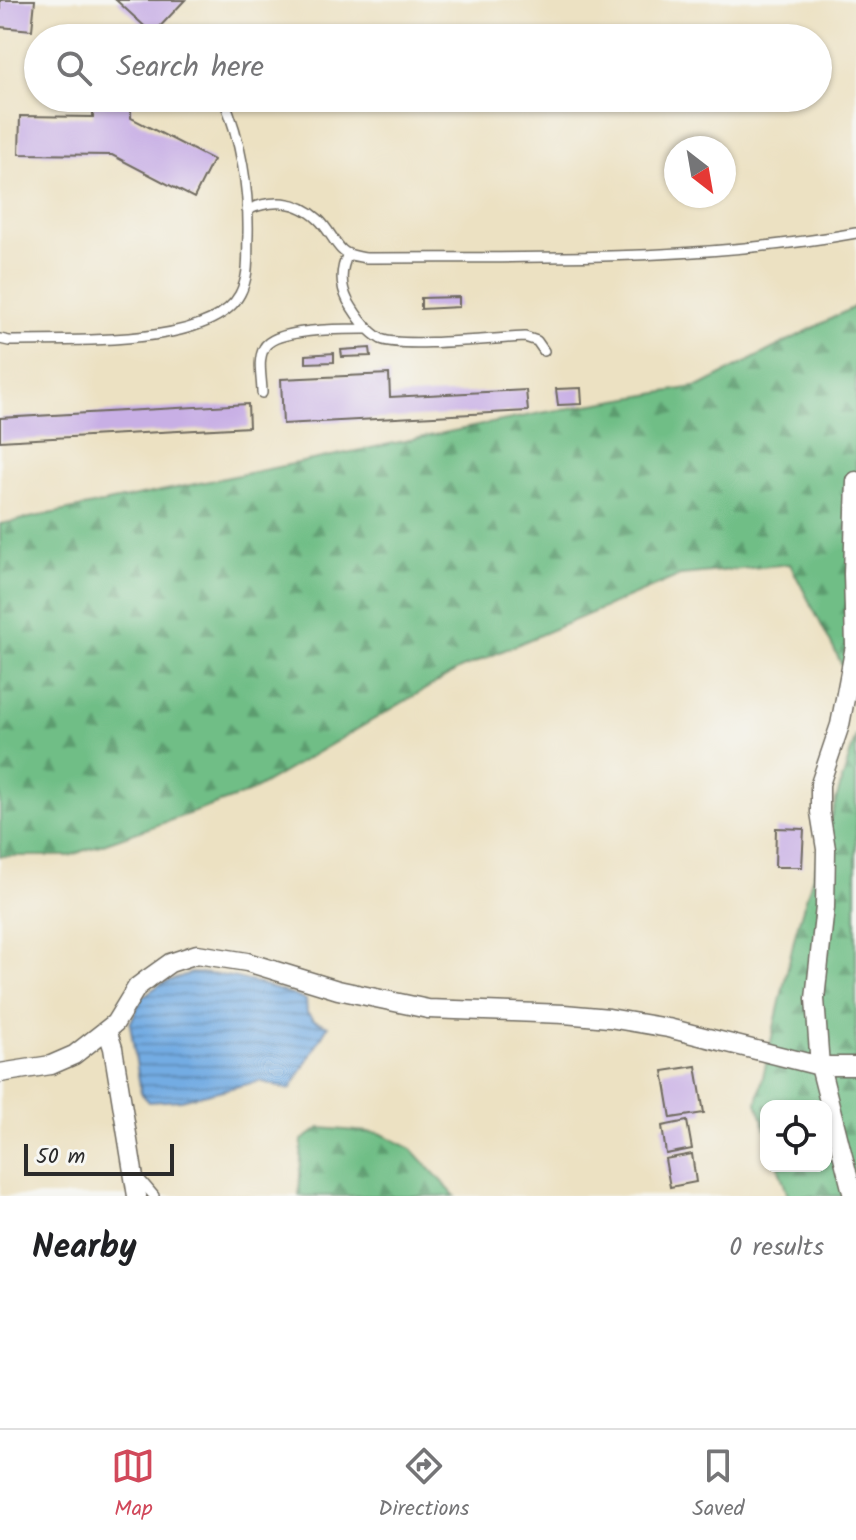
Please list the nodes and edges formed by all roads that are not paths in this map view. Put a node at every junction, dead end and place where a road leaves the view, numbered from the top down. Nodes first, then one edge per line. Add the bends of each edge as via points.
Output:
1 (227, 112) edge
2 (247, 210) junction
3 (856, 233) edge
4 (348, 254) junction
5 (369, 329) junction
6 (0, 339) edge
7 (544, 351) dead end
8 (262, 393) dead end
9 (856, 481) edge
10 (107, 1030) junction
11 (820, 1066) junction
12 (856, 1066) edge
13 (0, 1073) edge
14 (134, 1176) junction
15 (137, 1196) edge
16 (154, 1196) edge
17 (853, 1196) edge

1 - 2 lane via 242,164
2 - 4 lane via 275,201 292,205 317,218
2 - 6 lane via 249,268 239,296 202,323 146,337
3 - 4 lane via 726,250 606,257
4 - 5 lane via 342,290
5 - 7 lane via 383,340 408,343 525,337
5 - 8 lane via 314,331 266,343 259,362
9 - 11 street via 855,646 840,725 820,784 826,849 815,999
10 - 11 street via 137,987 170,963 197,954 428,1009 609,1018
10 - 13 street via 51,1065
10 - 14 street
11 - 12 street
11 - 17 street
14 - 15 street
14 - 16 lane

